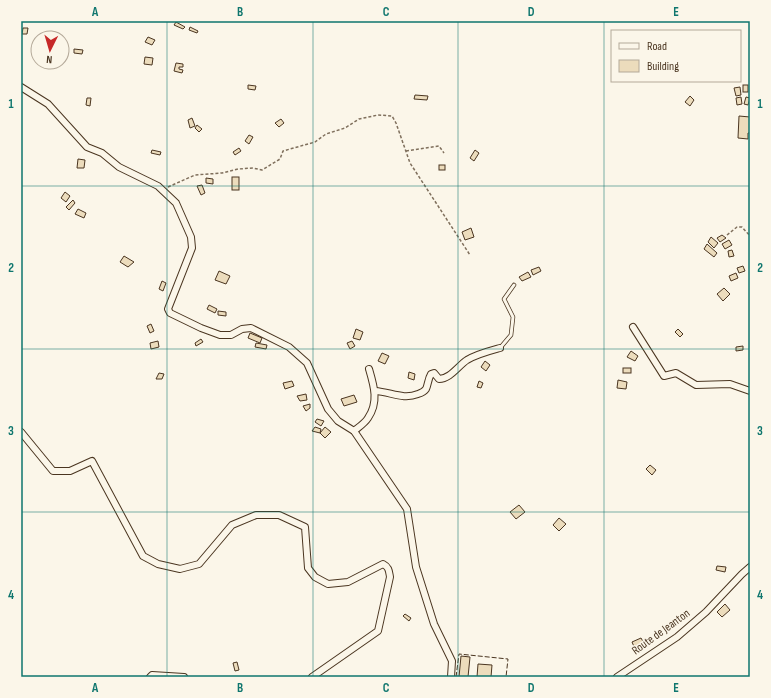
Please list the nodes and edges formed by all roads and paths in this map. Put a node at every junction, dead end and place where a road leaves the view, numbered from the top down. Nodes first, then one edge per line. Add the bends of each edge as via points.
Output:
1 (21, 88) edge
2 (406, 151) junction
3 (444, 153) dead end
4 (162, 190) junction
5 (727, 235) dead end
6 (750, 236) edge
7 (470, 255) dead end
8 (514, 285) dead end
9 (633, 327) dead end
10 (500, 348) joint
11 (369, 369) dead end
12 (375, 391) junction
13 (750, 391) edge
14 (354, 431) junction
15 (21, 432) edge
16 (750, 567) edge
17 (152, 676) edge
18 (184, 677) edge
19 (312, 677) edge
20 (451, 677) edge
21 (617, 677) edge

1 - 4 street via 48,104 87,147 102,153 119,167
2 - 3 path via 439,146
2 - 4 path via 392,116 378,116 359,120 326,134 315,142 283,151 280,159 262,170 238,169 195,175
2 - 7 path via 410,164
4 - 14 street via 176,203 192,237 192,248 168,309 170,312 220,335 231,335 242,329 251,328 289,347 307,363 328,409 338,421
5 - 6 path via 737,227 742,227
8 - 10 lane via 504,299 513,316 511,334
9 - 13 street via 664,376 676,373 696,385 730,384
10 - 12 street via 467,360 442,379 434,373 431,374 422,393 404,397
11 - 12 street
12 - 14 street via 375,400 368,419
14 - 20 street via 407,508 416,567 434,624 452,661
15 - 19 street via 53,471 70,471 92,461 143,556 158,564 180,569 199,564 232,525 256,515 279,515 305,527 308,568 315,577 328,584 348,582 383,564 387,566 390,577 378,631
16 - 21 street, Route de Jeanton via 706,612 677,637
17 - 18 street

